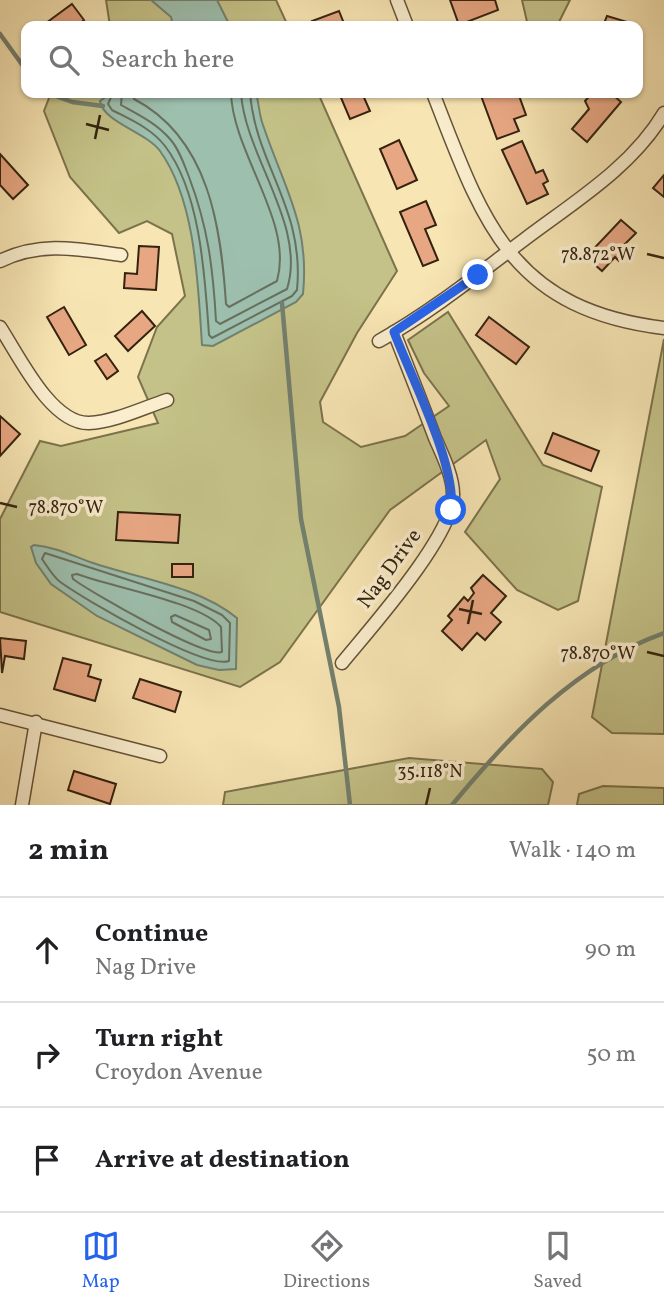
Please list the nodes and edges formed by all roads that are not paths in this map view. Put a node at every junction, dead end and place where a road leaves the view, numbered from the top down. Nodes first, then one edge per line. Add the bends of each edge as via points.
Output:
1 (397, 0) edge
2 (405, 21) edge
3 (435, 98) edge
4 (664, 113) edge
5 (508, 251) junction
6 (121, 255) dead end
7 (0, 261) edge
8 (0, 327) edge
9 (664, 328) edge
10 (394, 332) junction
11 (379, 341) dead end
12 (167, 400) dead end
13 (342, 663) dead end
14 (0, 715) edge
15 (36, 722) junction
16 (160, 756) dead end
17 (22, 805) edge

1 - 2 street
3 - 5 street via 481,209
4 - 5 street via 654,131 613,172
5 - 9 street via 522,269 574,306
5 - 10 street via 427,313
6 - 7 street via 48,246
8 - 12 street via 55,409 71,420 100,422
10 - 11 street
10 - 13 street, Nag Drive via 442,455 453,493 451,510 446,525 397,596
14 - 15 street
15 - 16 street
15 - 17 street

